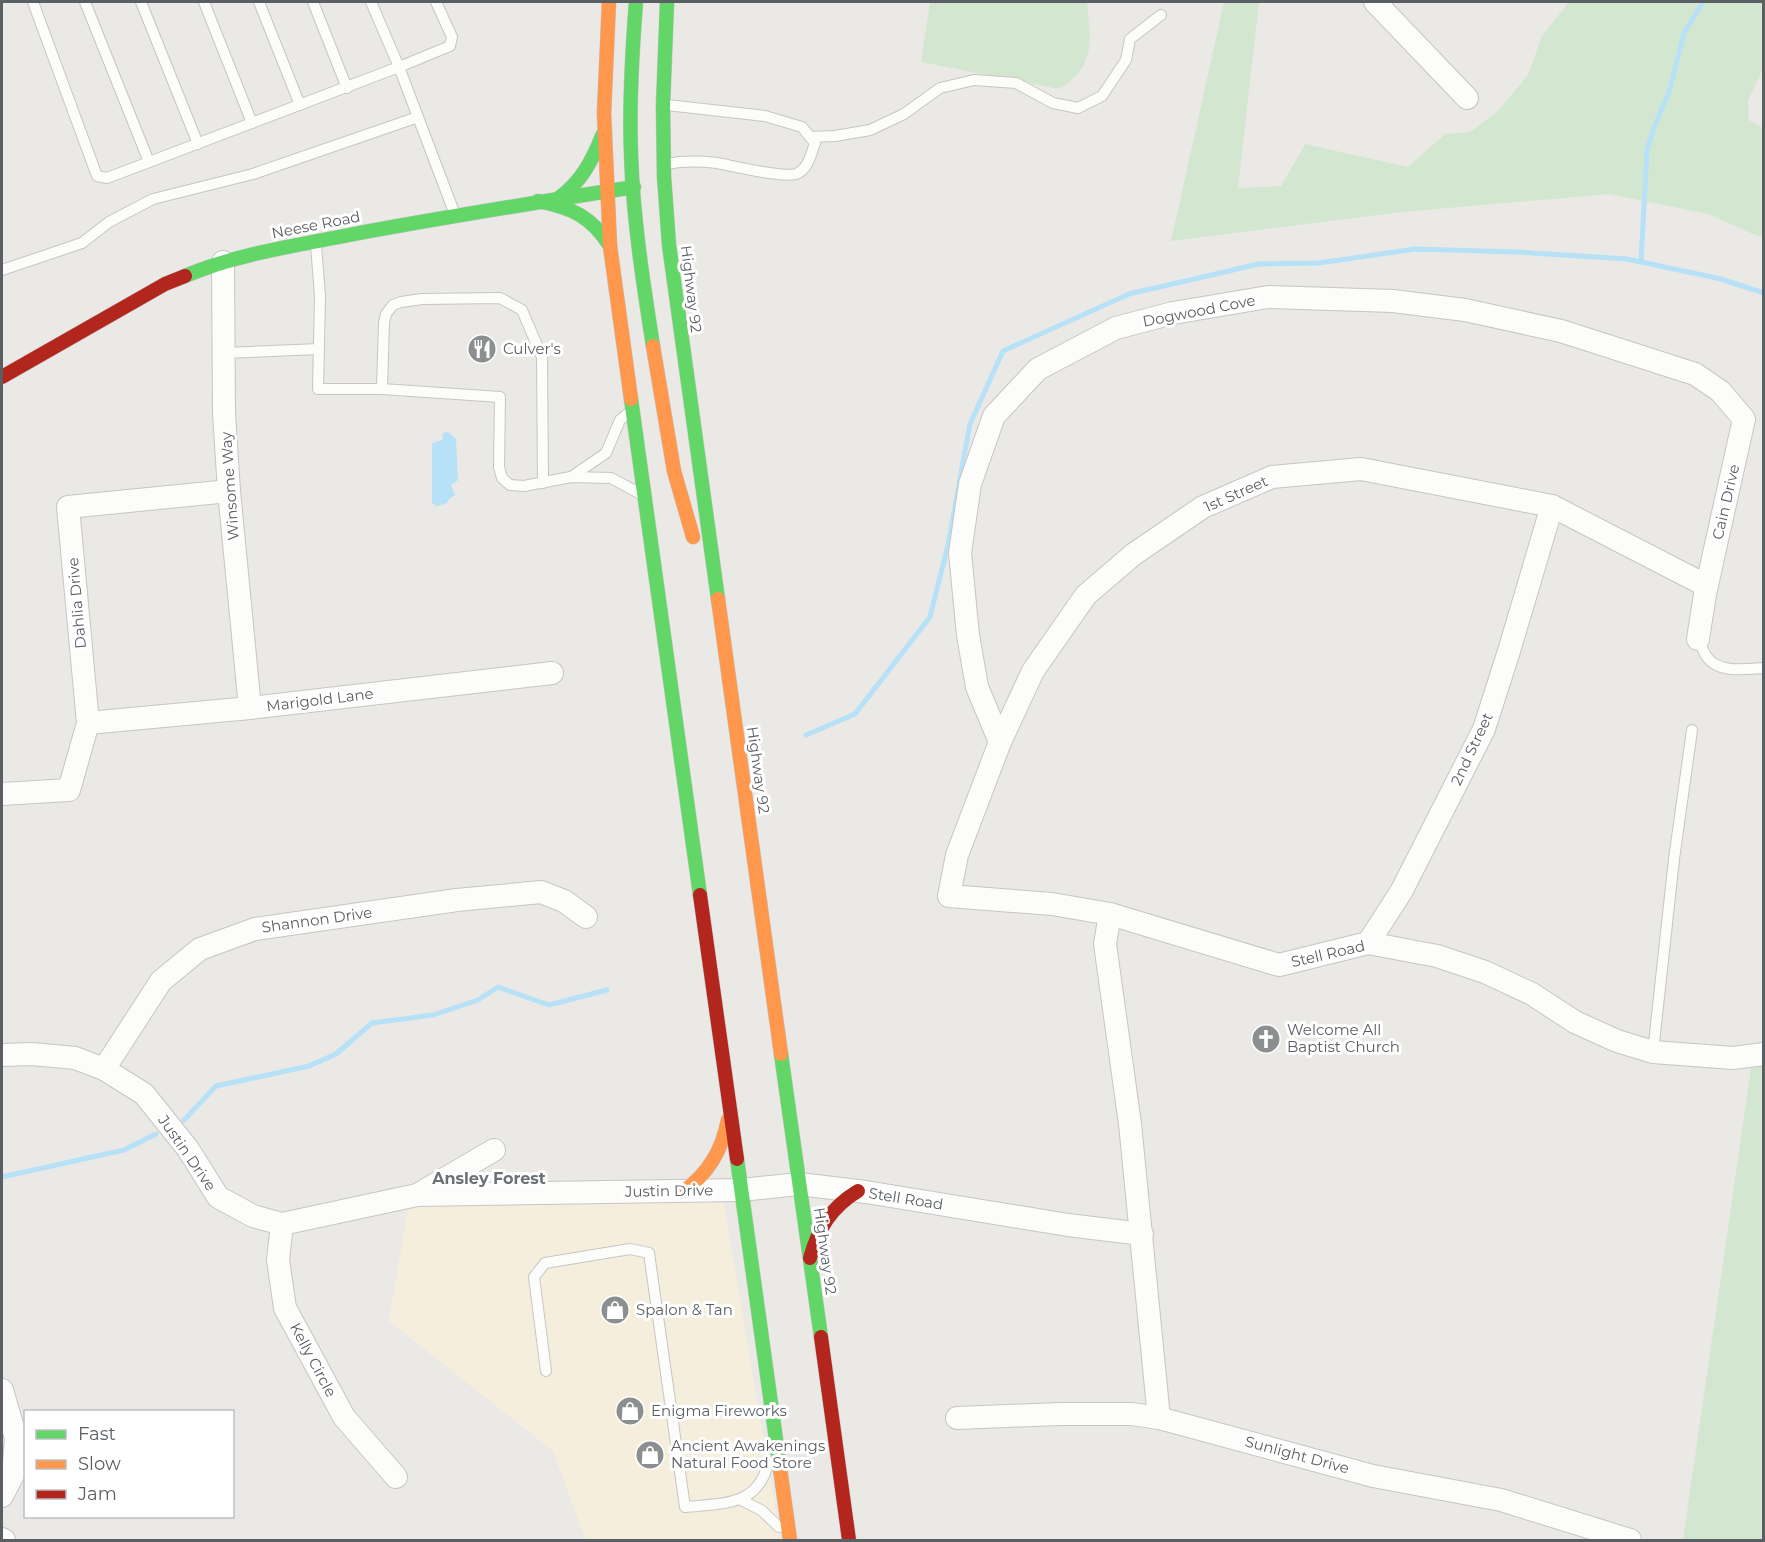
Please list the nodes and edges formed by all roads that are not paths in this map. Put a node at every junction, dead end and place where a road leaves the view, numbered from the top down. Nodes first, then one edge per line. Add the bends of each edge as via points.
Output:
1 (33, 2) edge
2 (85, 2) edge
3 (141, 2) edge
4 (204, 2) edge
5 (259, 2) edge
6 (313, 2) edge
7 (371, 2) edge
8 (436, 2) edge
9 (609, 2) edge
10 (636, 2) edge
11 (667, 2) edge
12 (1375, 2) edge
13 (1161, 15) dead end
14 (399, 68) junction
15 (347, 88) junction
16 (1467, 98) dead end
17 (662, 104) junction
18 (300, 105) junction
19 (418, 117) junction
20 (252, 123) junction
21 (605, 129) junction
22 (810, 137) junction
23 (198, 144) junction
24 (148, 162) junction
25 (663, 164) junction
26 (649, 185) junction
27 (607, 191) junction
28 (559, 198) junction
29 (538, 201) junction
30 (456, 215) junction
31 (316, 242) junction
32 (610, 246) junction
33 (223, 262) junction
34 (2, 270) edge
35 (319, 349) junction
36 (224, 353) junction
37 (2, 377) edge
38 (382, 389) junction
39 (632, 410) junction
40 (1744, 419) joint
41 (571, 477) junction
42 (543, 483) junction
43 (229, 491) junction
44 (644, 496) junction
45 (1552, 506) junction
46 (1707, 586) junction
47 (716, 589) junction
48 (1698, 639) joint
49 (1764, 668) edge
50 (552, 673) dead end
51 (250, 708) junction
52 (88, 723) junction
53 (1692, 730) dead end
54 (1000, 742) junction
55 (2, 794) edge
56 (949, 896) joint
57 (1110, 914) junction
58 (586, 916) dead end
59 (1368, 943) junction
60 (1653, 1052) junction
61 (1764, 1054) edge
62 (2, 1055) edge
63 (104, 1069) junction
64 (729, 1106) junction
65 (494, 1150) dead end
66 (799, 1184) junction
67 (741, 1190) junction
68 (684, 1191) junction
69 (858, 1191) junction
70 (417, 1195) junction
71 (282, 1224) junction
72 (1142, 1234) junction
73 (810, 1260) junction
74 (546, 1371) dead end
75 (2, 1390) edge
76 (957, 1418) dead end
77 (1159, 1418) junction
78 (775, 1432) junction
79 (396, 1477) dead end
80 (2, 1497) edge
81 (741, 1500) junction
82 (790, 1540) edge
83 (849, 1540) edge
84 (1630, 1540) edge

1 - 24 lane via 97,176 107,178
2 - 24 lane
3 - 23 lane
4 - 20 lane
5 - 18 lane
6 - 15 lane
7 - 14 lane
8 - 14 lane via 452,37 450,46
9 - 21 main road
10 - 26 main road via 630,107
11 - 17 main road, Highway 92
12 - 16 street
13 - 22 lane via 1130,39 1126,60 1102,96 1078,108 1053,103 1016,83 974,80 940,88 904,114 870,130
14 - 15 lane
14 - 19 lane
15 - 18 lane
17 - 22 lane via 765,116 802,127
17 - 25 main road, Highway 92
18 - 20 lane
19 - 30 lane
19 - 34 lane via 253,174 153,199 108,222 82,243
20 - 23 lane
21 - 27 main road
21 - 28 main road via 580,179
22 - 25 lane via 815,143 806,166 796,174 716,163
23 - 24 lane
25 - 26 main road, Highway 92
26 - 27 main road, Neese Road
26 - 47 main road, Highway 92 via 673,280
26 - 47 main road via 645,282 672,464 689,526
27 - 28 main road, Neese Road
27 - 32 main road
28 - 29 main road, Neese Road
29 - 30 main road, Neese Road
29 - 32 main road via 585,216 596,224
30 - 31 main road, Neese Road
31 - 33 main road, Neese Road
31 - 35 lane
32 - 39 main road
33 - 36 street, Winsome Way
33 - 37 main road, Neese Road via 165,284
35 - 36 lane
35 - 38 lane via 318,389
36 - 43 street, Winsome Way
38 - 42 lane via 500,396 502,478 510,485
38 - 42 lane via 384,323 393,305 422,299 500,298 522,310 542,357
39 - 41 lane via 620,420 606,453
39 - 44 main road
40 - 46 street, Cain Drive
40 - 54 street, Dogwood Cove via 1720,391 1695,374 1561,331 1465,310 1394,301 1268,297 1173,313 1116,328 1038,369 994,417 970,484 960,553 968,635 977,687
41 - 42 lane
41 - 44 lane via 611,478
43 - 51 street, Winsome Way
43 - 52 street, Dahlia Drive via 68,507
44 - 64 main road
45 - 46 street, 1st Street
45 - 54 street, 1st Street via 1361,468 1272,477 1203,507 1134,554 1086,595 1033,671
45 - 59 street, 2nd Street via 1484,729 1401,892
46 - 48 street
47 - 66 main road, Highway 92
48 - 49 lane via 1708,658 1721,667
50 - 51 street, Marigold Lane
51 - 52 street, Marigold Lane
52 - 55 street, Dahlia Drive via 69,790
53 - 60 lane
54 - 56 street, 1st Street via 957,855
56 - 57 street, Stell Road via 1052,904
57 - 59 street, Stell Road via 1279,965
57 - 72 street via 1106,944
58 - 63 street, Shannon Drive via 541,892 255,929 200,949 161,981
59 - 60 street, Stell Road via 1437,956 1485,972 1532,993 1575,1022
60 - 61 street, Stell Road via 1733,1058
62 - 63 street, Justin Drive via 75,1058
63 - 71 street, Justin Drive via 144,1094 188,1149 218,1197 253,1216
64 - 67 main road
64 - 68 main road via 719,1154 702,1178
65 - 70 street, Justin Drive
66 - 67 street, Stell Road
66 - 69 street, Stell Road
66 - 73 main road, Highway 92
67 - 68 street, Justin Drive
67 - 78 main road
68 - 70 street, Justin Drive
69 - 72 street, Stell Road
69 - 73 main road via 826,1218
70 - 71 street, Justin Drive
71 - 79 street, Kelly Circle via 278,1260 285,1308 344,1417
72 - 77 street
73 - 83 main road, Highway 92
74 - 81 lane via 534,1277 545,1263 630,1249 649,1253 685,1507
75 - 80 street via 16,1438 13,1475
76 - 77 street, Sunlight Drive via 1059,1414
77 - 84 street, Sunlight Drive via 1373,1476 1501,1500
78 - 81 lane via 765,1476
78 - 82 main road
81 - 82 lane via 761,1510

